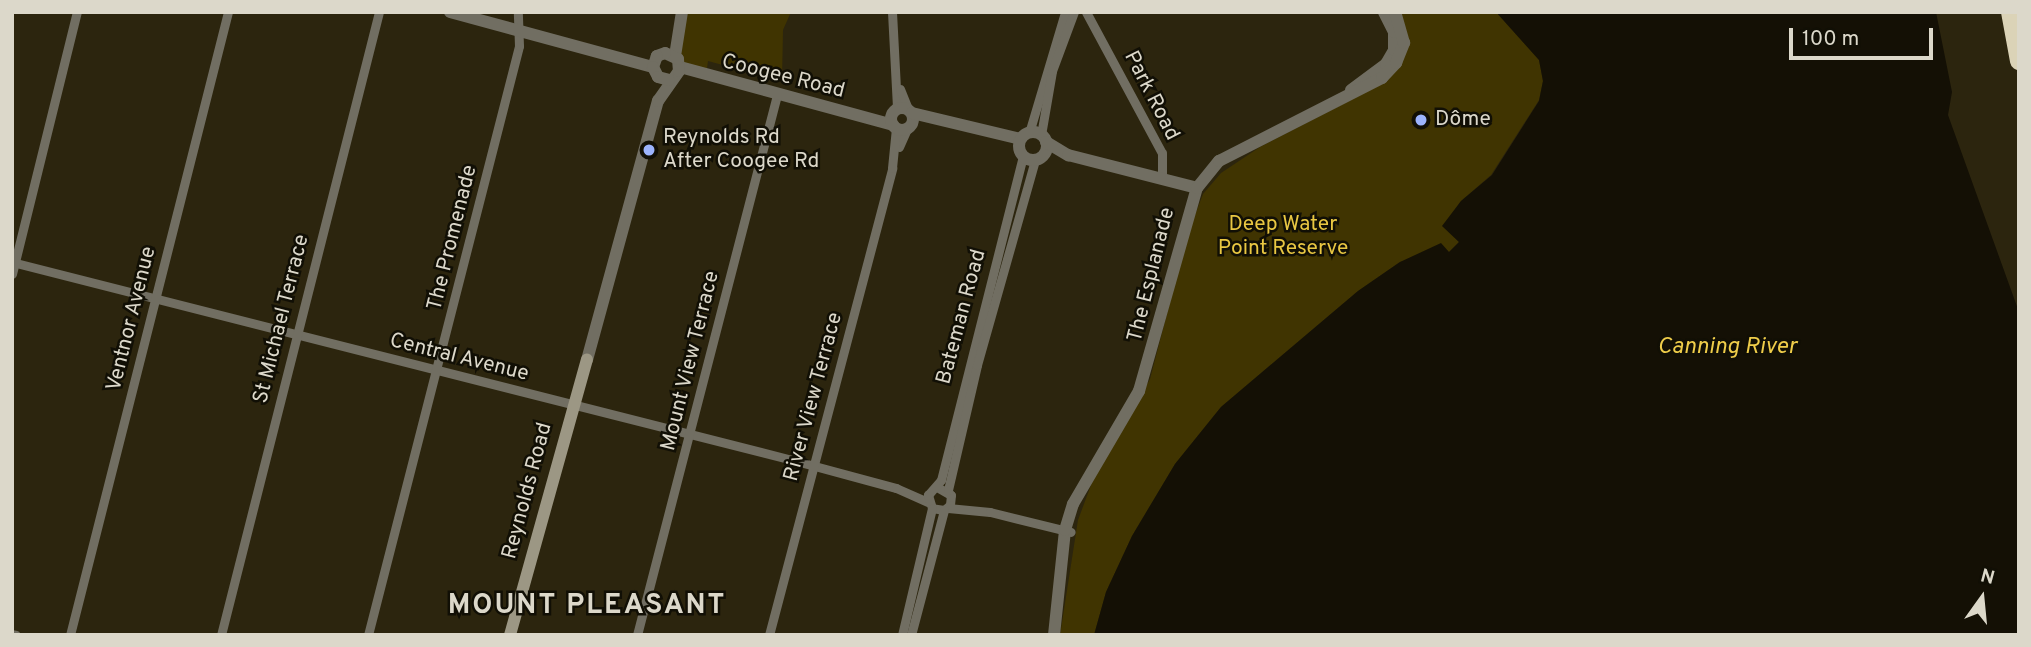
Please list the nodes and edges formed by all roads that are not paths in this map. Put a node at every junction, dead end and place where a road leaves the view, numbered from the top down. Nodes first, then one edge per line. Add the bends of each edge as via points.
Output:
1 (77, 12) edge
2 (228, 12) edge
3 (379, 12) edge
4 (450, 12) edge
5 (518, 12) edge
6 (682, 12) edge
7 (892, 12) edge
8 (1086, 12) edge
9 (1384, 12) edge
10 (1395, 12) edge
11 (2010, 12) edge
12 (1070, 14) edge
13 (518, 29) junction
14 (1099, 33) junction
15 (2019, 61) edge
16 (667, 67) junction
17 (1348, 93) junction
18 (777, 95) junction
19 (902, 119) junction
20 (1032, 146) junction
21 (1162, 177) junction
22 (1197, 188) junction
23 (14, 262) edge
24 (12, 274) edge
25 (155, 298) junction
26 (296, 335) junction
27 (586, 360) joint
28 (438, 370) junction
29 (575, 405) junction
30 (690, 435) junction
31 (814, 466) junction
32 (950, 494) junction
33 (931, 497) junction
34 (946, 509) junction
35 (990, 512) junction
36 (1068, 531) junction
37 (520, 610) junction
38 (70, 635) edge
39 (221, 635) edge
40 (368, 635) edge
41 (510, 635) edge
42 (518, 635) edge
43 (637, 635) edge
44 (769, 635) edge
45 (902, 635) edge
46 (911, 635) edge
47 (1054, 635) edge

1 - 23 street
2 - 25 street, Ventnor Avenue
3 - 26 street, St Michael Terrace
4 - 13 street
5 - 13 street, The Promenade
6 - 16 street, Reynolds Road
7 - 19 street
8 - 14 street, Park Road
9 - 17 street, The Esplanade via 1394,32 1394,50 1386,64
10 - 17 street, The Esplanade via 1404,43 1396,63 1382,78
11 - 15 highway
12 - 14 street
12 - 20 street, Bateman Road
13 - 16 street
13 - 28 street, The Promenade via 519,46
14 - 21 street, Park Road via 1162,153
16 - 18 street, Coogee Road
16 - 27 street, Reynolds Road
17 - 22 street, The Esplanade via 1219,161
18 - 19 street, Coogee Road via 862,117
18 - 30 street, Mount View Terrace
19 - 20 street, Coogee Road via 938,122
19 - 31 street, River View Terrace
20 - 21 street, Coogee Road
20 - 32 street, Bateman Road
20 - 33 street, Bateman Road
21 - 22 street, Coogee Road
22 - 36 street, The Esplanade via 1139,391 1081,495
23 - 24 street
23 - 25 street, Central Avenue
25 - 26 street, Central Avenue
25 - 38 street, Ventnor Avenue
26 - 28 street, Central Avenue
26 - 39 street, St Michael Terrace
27 - 29 main road, Reynolds Road
28 - 29 street, Central Avenue
28 - 40 street, The Promenade
29 - 30 street, Central Avenue
29 - 37 main road, Reynolds Road
30 - 31 street, Central Avenue
30 - 43 street, Mount View Terrace
31 - 33 street, Central Avenue
31 - 44 street, River View Terrace
32 - 33 street
32 - 34 street, Bateman Road
32 - 35 street
33 - 34 street
33 - 45 street, Bateman Road
34 - 35 street
34 - 46 street
35 - 36 street
36 - 47 street, The Esplanade
37 - 41 main road, Reynolds Road
37 - 42 main road, Reynolds Road

